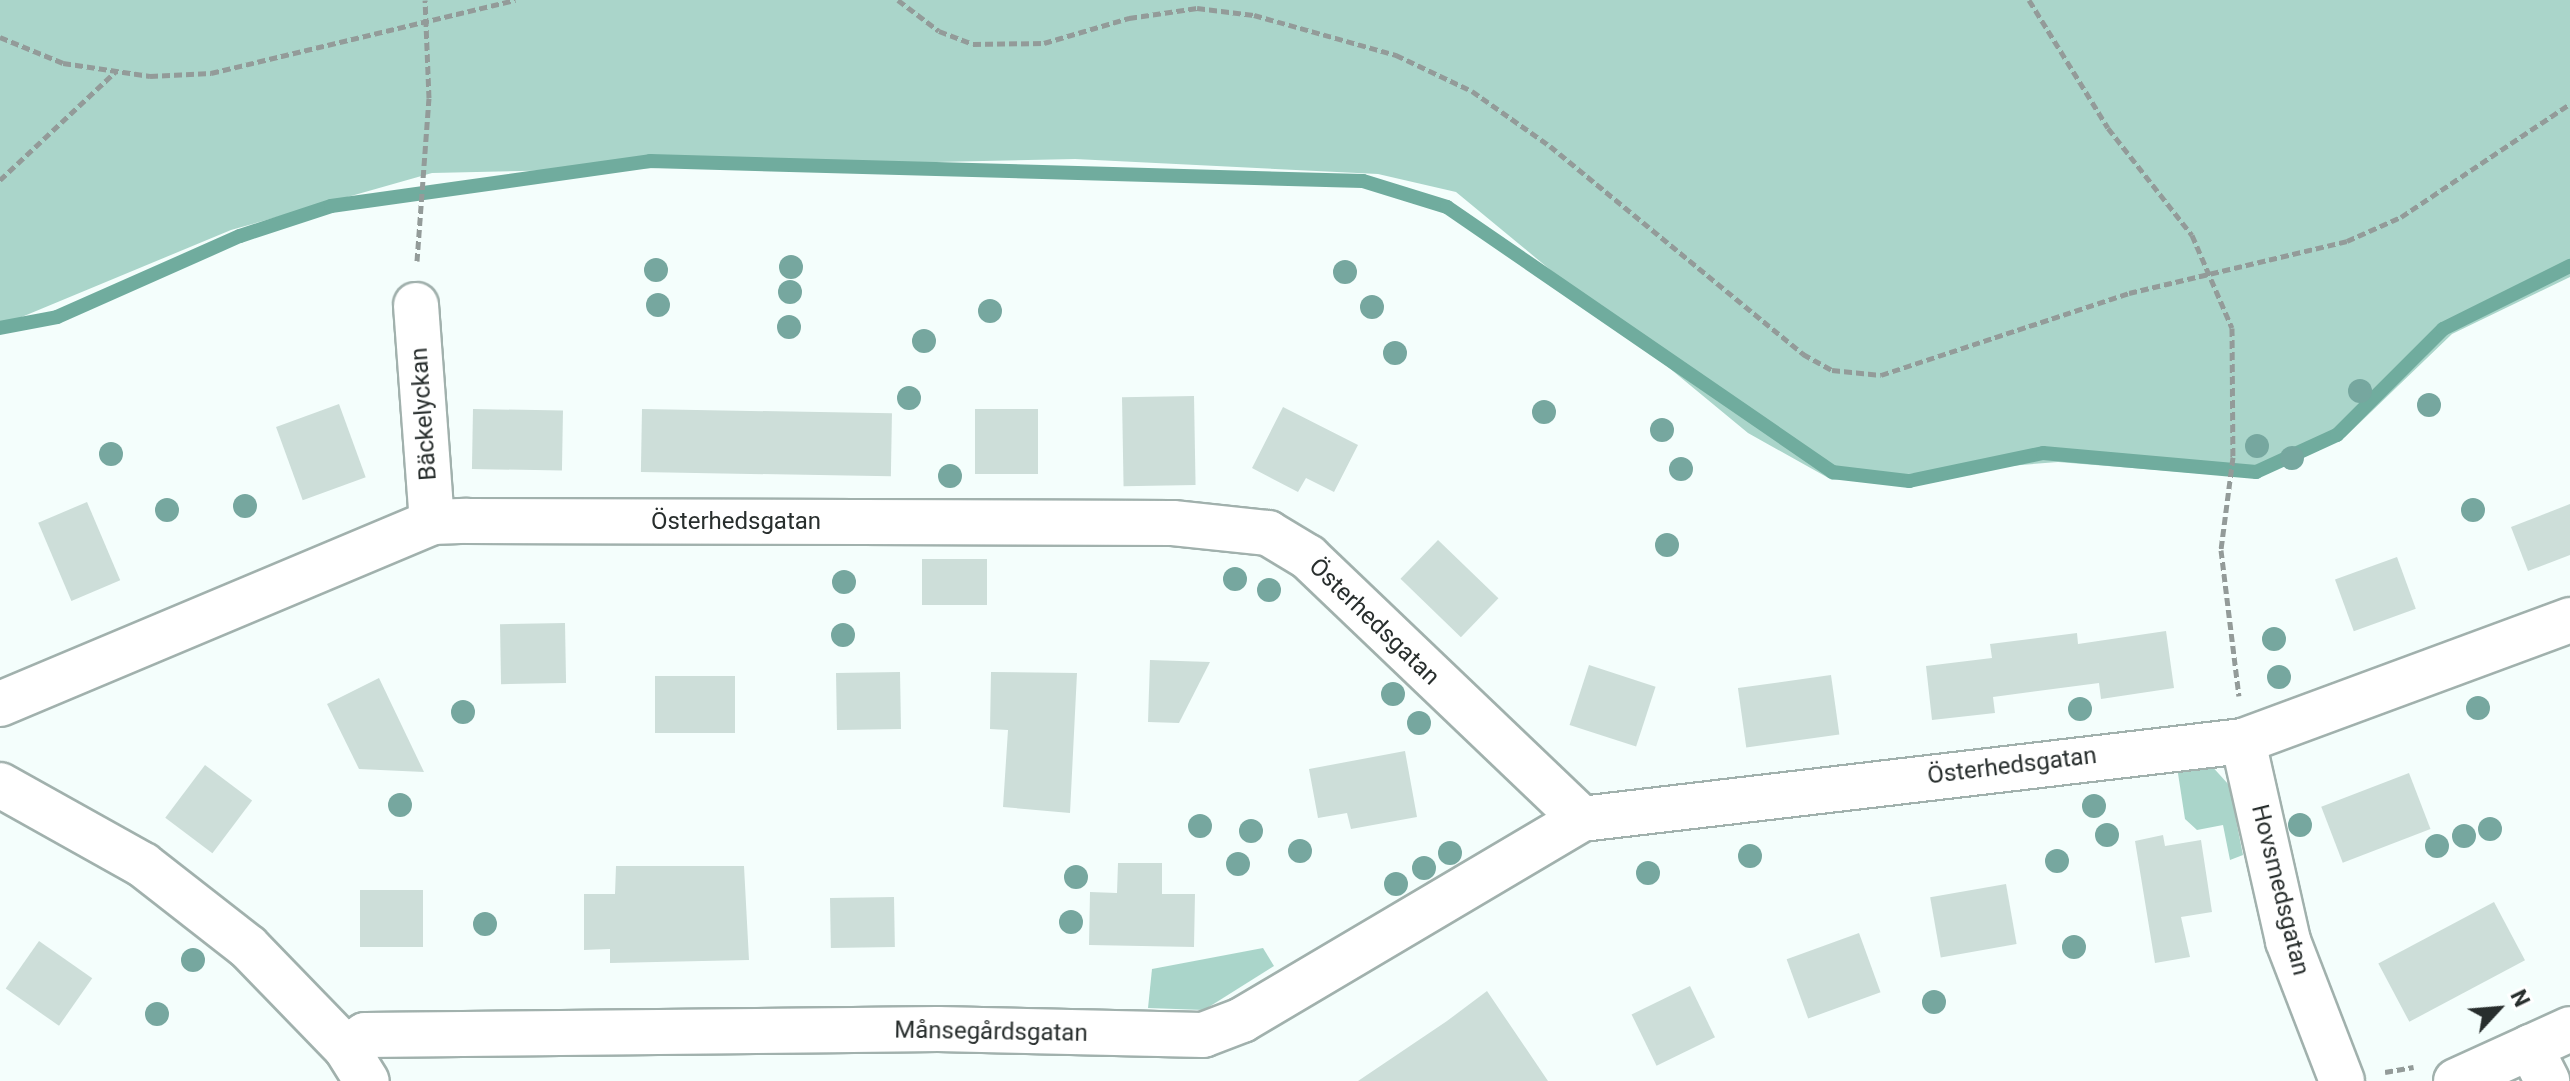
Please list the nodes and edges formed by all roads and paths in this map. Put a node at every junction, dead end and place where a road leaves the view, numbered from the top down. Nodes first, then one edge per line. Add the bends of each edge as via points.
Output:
1 (425, 0) edge
2 (515, 0) edge
3 (898, 0) edge
4 (2029, 0) edge
5 (424, 27) junction
6 (0, 37) edge
7 (116, 71) junction
8 (2570, 104) edge
9 (0, 180) edge
10 (2216, 276) junction
11 (416, 305) joint
12 (432, 522) junction
13 (2570, 620) edge
14 (0, 704) edge
15 (2243, 741) junction
16 (0, 785) edge
17 (1582, 819) junction
18 (2570, 1029) edge
19 (356, 1064) edge
20 (2538, 1064) edge
21 (2342, 1081) edge
22 (2456, 1081) edge

1 - 5 path
2 - 5 path
3 - 10 path via 939,31 973,44 1044,43 1129,18 1197,8 1254,15 1396,55 1472,91 1550,146 1762,323 1832,370 1881,375 2129,293
4 - 10 path via 2108,128
5 - 7 path via 211,73
5 - 11 path via 430,44
6 - 7 path via 63,63
7 - 9 path
8 - 10 path via 2401,217 2307,254
10 - 15 path via 2232,328 2233,457 2222,569
11 - 12 street, Bäckelyckan
12 - 14 street, Österhedsgatan
12 - 17 street, Österhedsgatan via 1173,523 1268,533 1308,557
13 - 15 street, Österhedsgatan
15 - 17 street, Österhedsgatan
15 - 21 street, Hovsmedsgatan via 2288,941
16 - 19 street via 143,865 248,947
17 - 19 street, Månsegårdsgatan via 1242,1020 1203,1035 938,1029 365,1035
18 - 20 street
20 - 22 street

